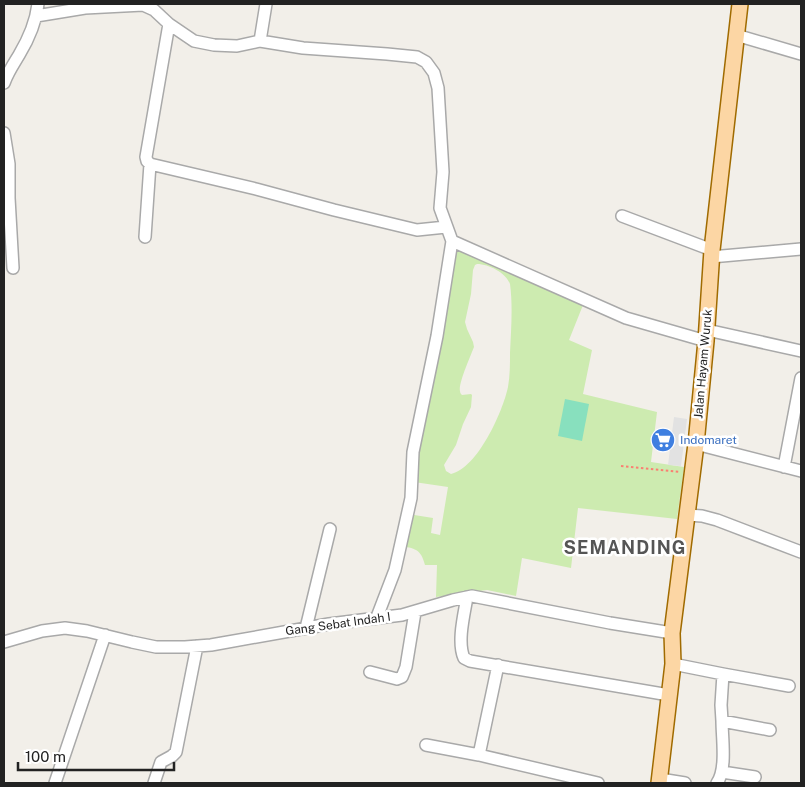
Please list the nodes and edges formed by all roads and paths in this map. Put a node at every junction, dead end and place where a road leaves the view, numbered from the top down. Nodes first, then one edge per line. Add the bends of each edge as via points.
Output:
1 (38, 4) edge
2 (266, 4) edge
3 (740, 4) edge
4 (36, 16) junction
5 (169, 24) junction
6 (736, 35) junction
7 (260, 41) junction
8 (801, 54) edge
9 (4, 83) edge
10 (4, 133) edge
11 (150, 164) junction
12 (622, 216) dead end
13 (446, 227) junction
14 (145, 237) dead end
15 (452, 241) junction
16 (801, 249) edge
17 (712, 254) junction
18 (13, 268) dead end
19 (707, 335) junction
20 (801, 351) edge
21 (801, 378) edge
22 (696, 444) junction
23 (621, 466) dead end
24 (784, 467) junction
25 (801, 471) edge
26 (692, 474) junction
27 (687, 514) junction
28 (330, 530) dead end
29 (801, 552) edge
30 (467, 597) junction
31 (415, 612) junction
32 (377, 617) junction
33 (306, 628) junction
34 (672, 633) junction
35 (105, 635) junction
36 (4, 642) edge
37 (197, 646) junction
38 (673, 664) junction
39 (498, 665) junction
40 (370, 672) dead end
41 (723, 674) junction
42 (789, 686) dead end
43 (669, 695) junction
44 (722, 721) junction
45 (770, 730) dead end
46 (426, 745) dead end
47 (480, 755) junction
48 (755, 776) dead end
49 (719, 778) edge
50 (659, 781) edge
51 (55, 783) edge
52 (154, 783) edge
53 (598, 783) edge
54 (685, 783) edge

1 - 4 street
2 - 7 street
3 - 6 main road, Jalan Hayam Wuruk
4 - 5 street via 85,8 143,5
4 - 9 street
5 - 7 street via 194,41 214,45 237,46
5 - 11 street via 146,157
6 - 8 street
6 - 17 main road, Jalan Hayam Wuruk
7 - 13 street via 303,48 417,57 426,62 434,72 438,88 443,172 440,208
10 - 18 street via 9,164
11 - 13 street via 417,230
11 - 14 street
12 - 17 street
13 - 15 street
15 - 19 street via 626,318
15 - 32 street via 437,336 413,452 411,498 395,570
16 - 17 street
17 - 19 main road, Jalan Hayam Wuruk
19 - 20 street
19 - 22 main road, Jalan Hayam Wuruk
21 - 24 street
22 - 24 street
22 - 26 main road, Jalan Hayam Wuruk
23 - 26 path
24 - 25 street
26 - 27 main road, Jalan Hayam Wuruk
27 - 29 street via 717,520
27 - 34 main road, Jalan Hayam Wuruk
28 - 33 street
30 - 31 street, Gang Sebat Indah I
30 - 34 street, Gang Sebat Indah I
30 - 39 street via 461,652 464,658
31 - 32 street, Gang Sebat Indah I
31 - 40 street via 402,677
32 - 33 street, Gang Sebat Indah I
33 - 37 street, Gang Sebat Indah I
34 - 38 main road, Jalan Hayam Wuruk
35 - 36 street, Gang Sebat Indah I via 57,628
35 - 37 street, Gang Sebat Indah I via 156,647
35 - 51 street
37 - 52 street via 176,752 161,762
38 - 41 street
38 - 43 main road, Jalan Hayam Wuruk
39 - 43 street
39 - 47 street
41 - 42 street
41 - 44 street
43 - 50 main road, Jalan Hayam Wuruk
44 - 45 street
44 - 49 street via 723,760
46 - 47 street
47 - 53 street
48 - 49 street
50 - 54 street

